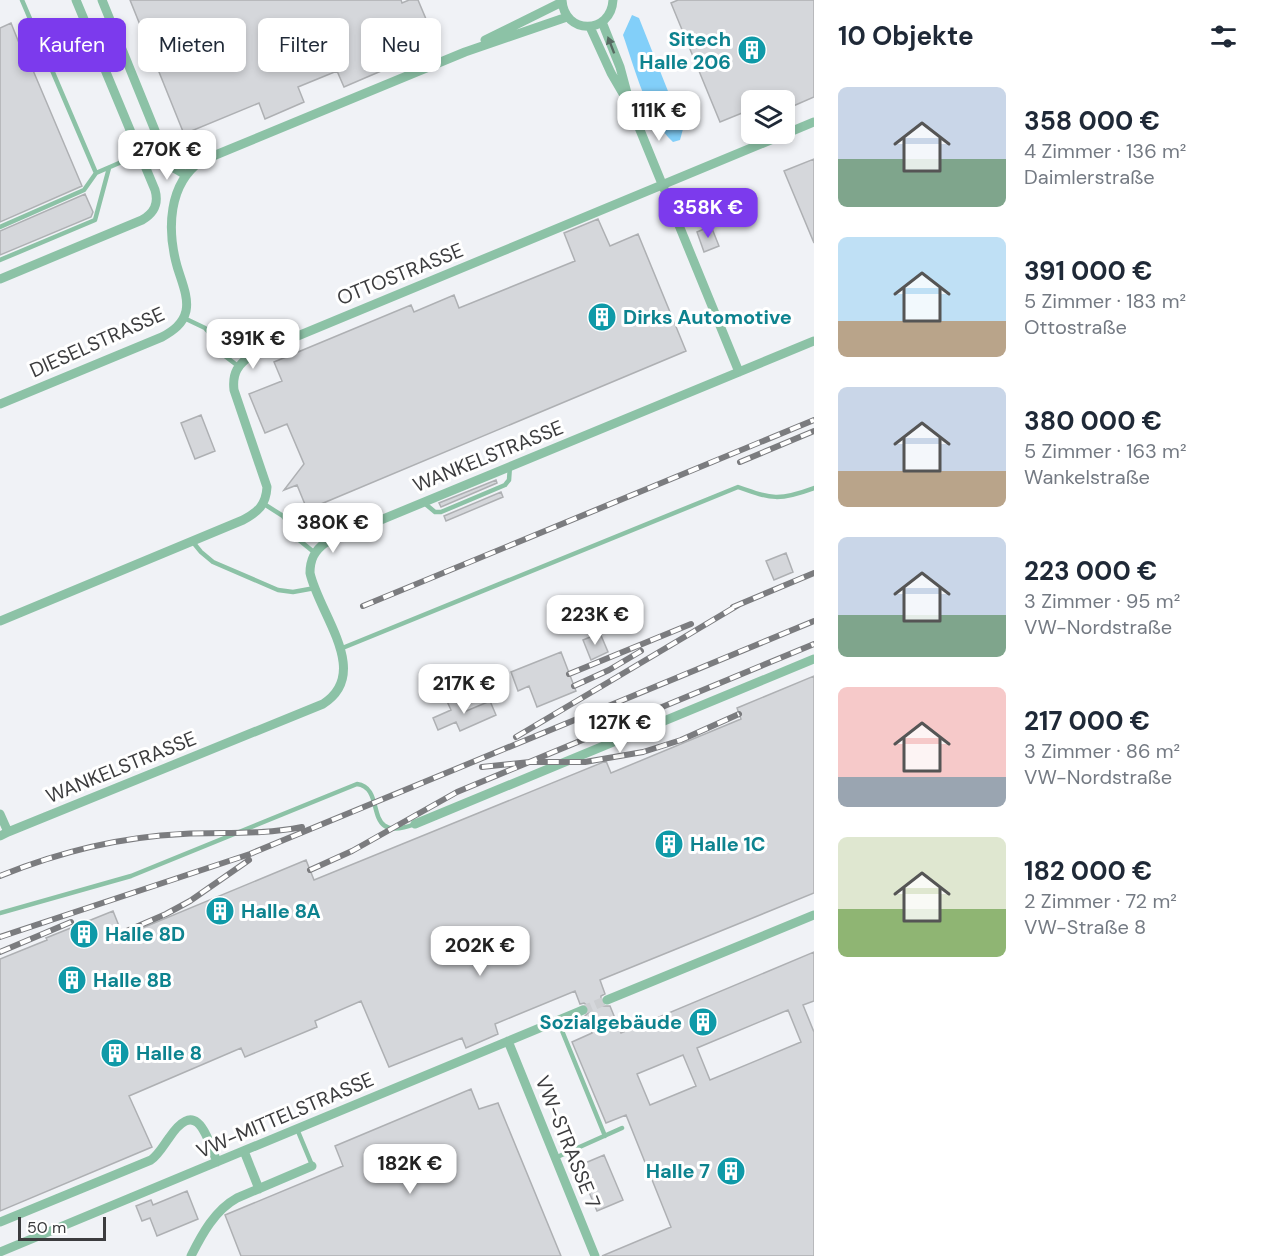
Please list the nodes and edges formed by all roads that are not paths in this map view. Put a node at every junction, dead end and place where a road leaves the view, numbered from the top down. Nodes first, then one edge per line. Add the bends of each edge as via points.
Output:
1 (22, 0) edge
2 (76, 0) edge
3 (102, 0) edge
4 (614, 0) edge
5 (562, 1) edge
6 (567, 17) junction
7 (602, 22) junction
8 (590, 27) junction
9 (465, 52) junction
10 (631, 108) junction
11 (814, 122) edge
12 (140, 154) junction
13 (109, 168) junction
14 (96, 173) junction
15 (186, 175) junction
16 (662, 186) junction
17 (0, 227) edge
18 (0, 260) edge
19 (0, 279) edge
20 (184, 318) junction
21 (814, 341) edge
22 (238, 366) junction
23 (739, 372) junction
24 (0, 404) edge
25 (510, 466) junction
26 (814, 488) edge
27 (423, 502) junction
28 (264, 504) junction
29 (192, 541) junction
30 (315, 553) junction
31 (315, 588) junction
32 (0, 621) edge
33 (340, 649) junction
34 (814, 659) edge
35 (0, 814) edge
36 (415, 824) joint
37 (4, 834) edge
38 (0, 913) edge
39 (814, 915) edge
40 (607, 1000) tunnel mouth
41 (583, 1010) tunnel mouth
42 (558, 1021) junction
43 (508, 1041) junction
44 (622, 1128) dead end
45 (297, 1129) junction
46 (605, 1136) junction
47 (244, 1151) junction
48 (555, 1158) junction
49 (217, 1162) junction
50 (312, 1167) joint
51 (260, 1189) junction
52 (0, 1222) edge
53 (0, 1252) edge
54 (191, 1256) edge
55 (595, 1256) edge

1 - 14 lane
2 - 12 street
3 - 15 street via 169,165
4 - 7 street via 611,12
5 - 6 street
5 - 9 street, DIESELSTRASSE
6 - 8 street
6 - 9 street, DIESELSTRASSE
7 - 8 street
10 -> 7 street
8 - 10 street
9 - 15 street, DIESELSTRASSE via 201,160
10 - 16 street
11 - 16 street, OTTOSTRASSE
12 - 13 lane
12 - 19 street via 155,190 156,205 151,214
13 - 14 lane
13 - 18 lane via 95,220
14 - 17 lane via 84,190
15 - 20 street, DIESELSTRASSE via 179,186 171,226 175,258 187,298
16 - 22 street, OTTOSTRASSE via 252,355
16 - 23 street
20 - 22 lane via 205,328 220,353
20 - 24 street, DIESELSTRASSE via 162,337
21 - 23 street, WANKELSTRASSE
22 - 28 street via 234,390 265,478
23 - 25 street, WANKELSTRASSE
25 - 27 street, WANKELSTRASSE
25 - 27 lane via 505,485 452,507 435,512
26 - 33 lane via 791,497 767,498 738,488
27 - 30 street, WANKELSTRASSE via 332,540
28 - 29 street via 243,520
28 - 30 lane via 283,516 299,540
29 - 31 lane via 213,562 278,590
29 - 32 street
30 - 31 street, WANKELSTRASSE via 310,566
31 - 33 street, WANKELSTRASSE
33 - 37 street, WANKELSTRASSE via 343,683 333,698 323,704
34 - 36 street
35 - 37 street
36 - 38 lane via 394,830 386,827 369,790 357,784 131,876
39 - 40 street
41 - 42 street, VW-MITTELSTRASSE
42 - 43 street, VW-MITTELSTRASSE
42 - 46 lane
43 - 45 street, VW-MITTELSTRASSE
43 - 48 street, VW-STRASSE 7
44 - 46 lane
45 - 47 street, VW-MITTELSTRASSE
45 - 50 lane
46 - 48 lane
47 - 49 street, VW-MITTELSTRASSE
47 - 51 street
48 - 55 street, VW-STRASSE 7
49 - 52 street via 200,1123 186,1121 151,1160
49 - 53 street, VW-MITTELSTRASSE
50 - 51 street
51 - 54 street via 225,1205

